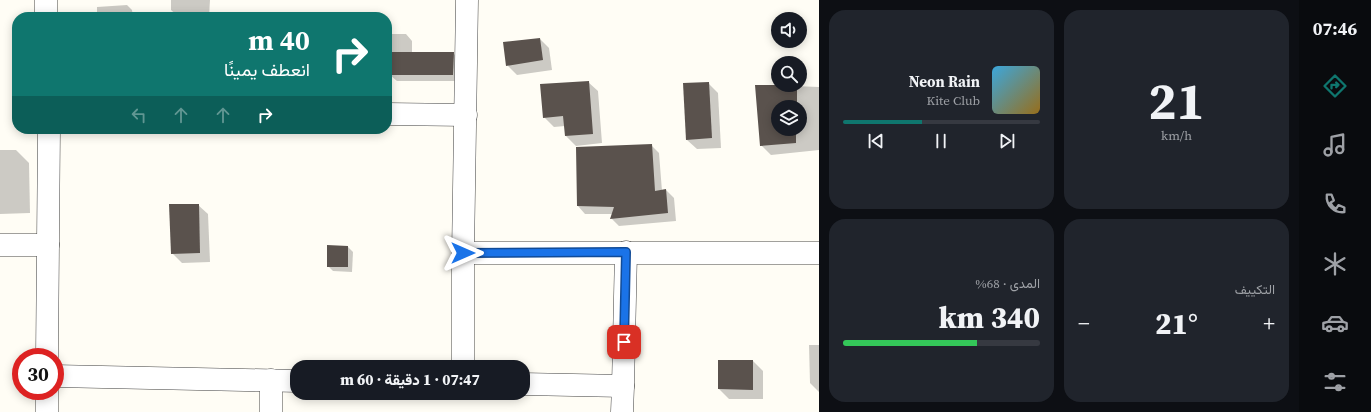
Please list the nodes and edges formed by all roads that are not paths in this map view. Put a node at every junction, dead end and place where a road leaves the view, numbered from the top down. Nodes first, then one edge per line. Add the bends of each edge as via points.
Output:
1 (46, 0) edge
2 (468, 0) edge
3 (46, 12) edge
4 (392, 114) edge
5 (466, 115) junction
6 (49, 134) edge
7 (0, 245) edge
8 (48, 245) junction
9 (626, 252) junction
10 (463, 253) junction
11 (819, 253) edge
12 (47, 348) edge
13 (463, 360) edge
14 (64, 376) edge
15 (271, 380) junction
16 (290, 380) edge
17 (530, 384) edge
18 (623, 386) junction
19 (47, 400) edge
20 (46, 412) edge
21 (271, 412) edge
22 (622, 412) edge

1 - 3 street
2 - 5 street
4 - 5 street
5 - 10 street
6 - 8 street
7 - 8 street
8 - 12 street
9 - 10 street
9 - 11 street
9 - 18 street
10 - 13 street
14 - 15 street
15 - 16 street
15 - 21 street
17 - 18 street
18 - 22 street
19 - 20 street

